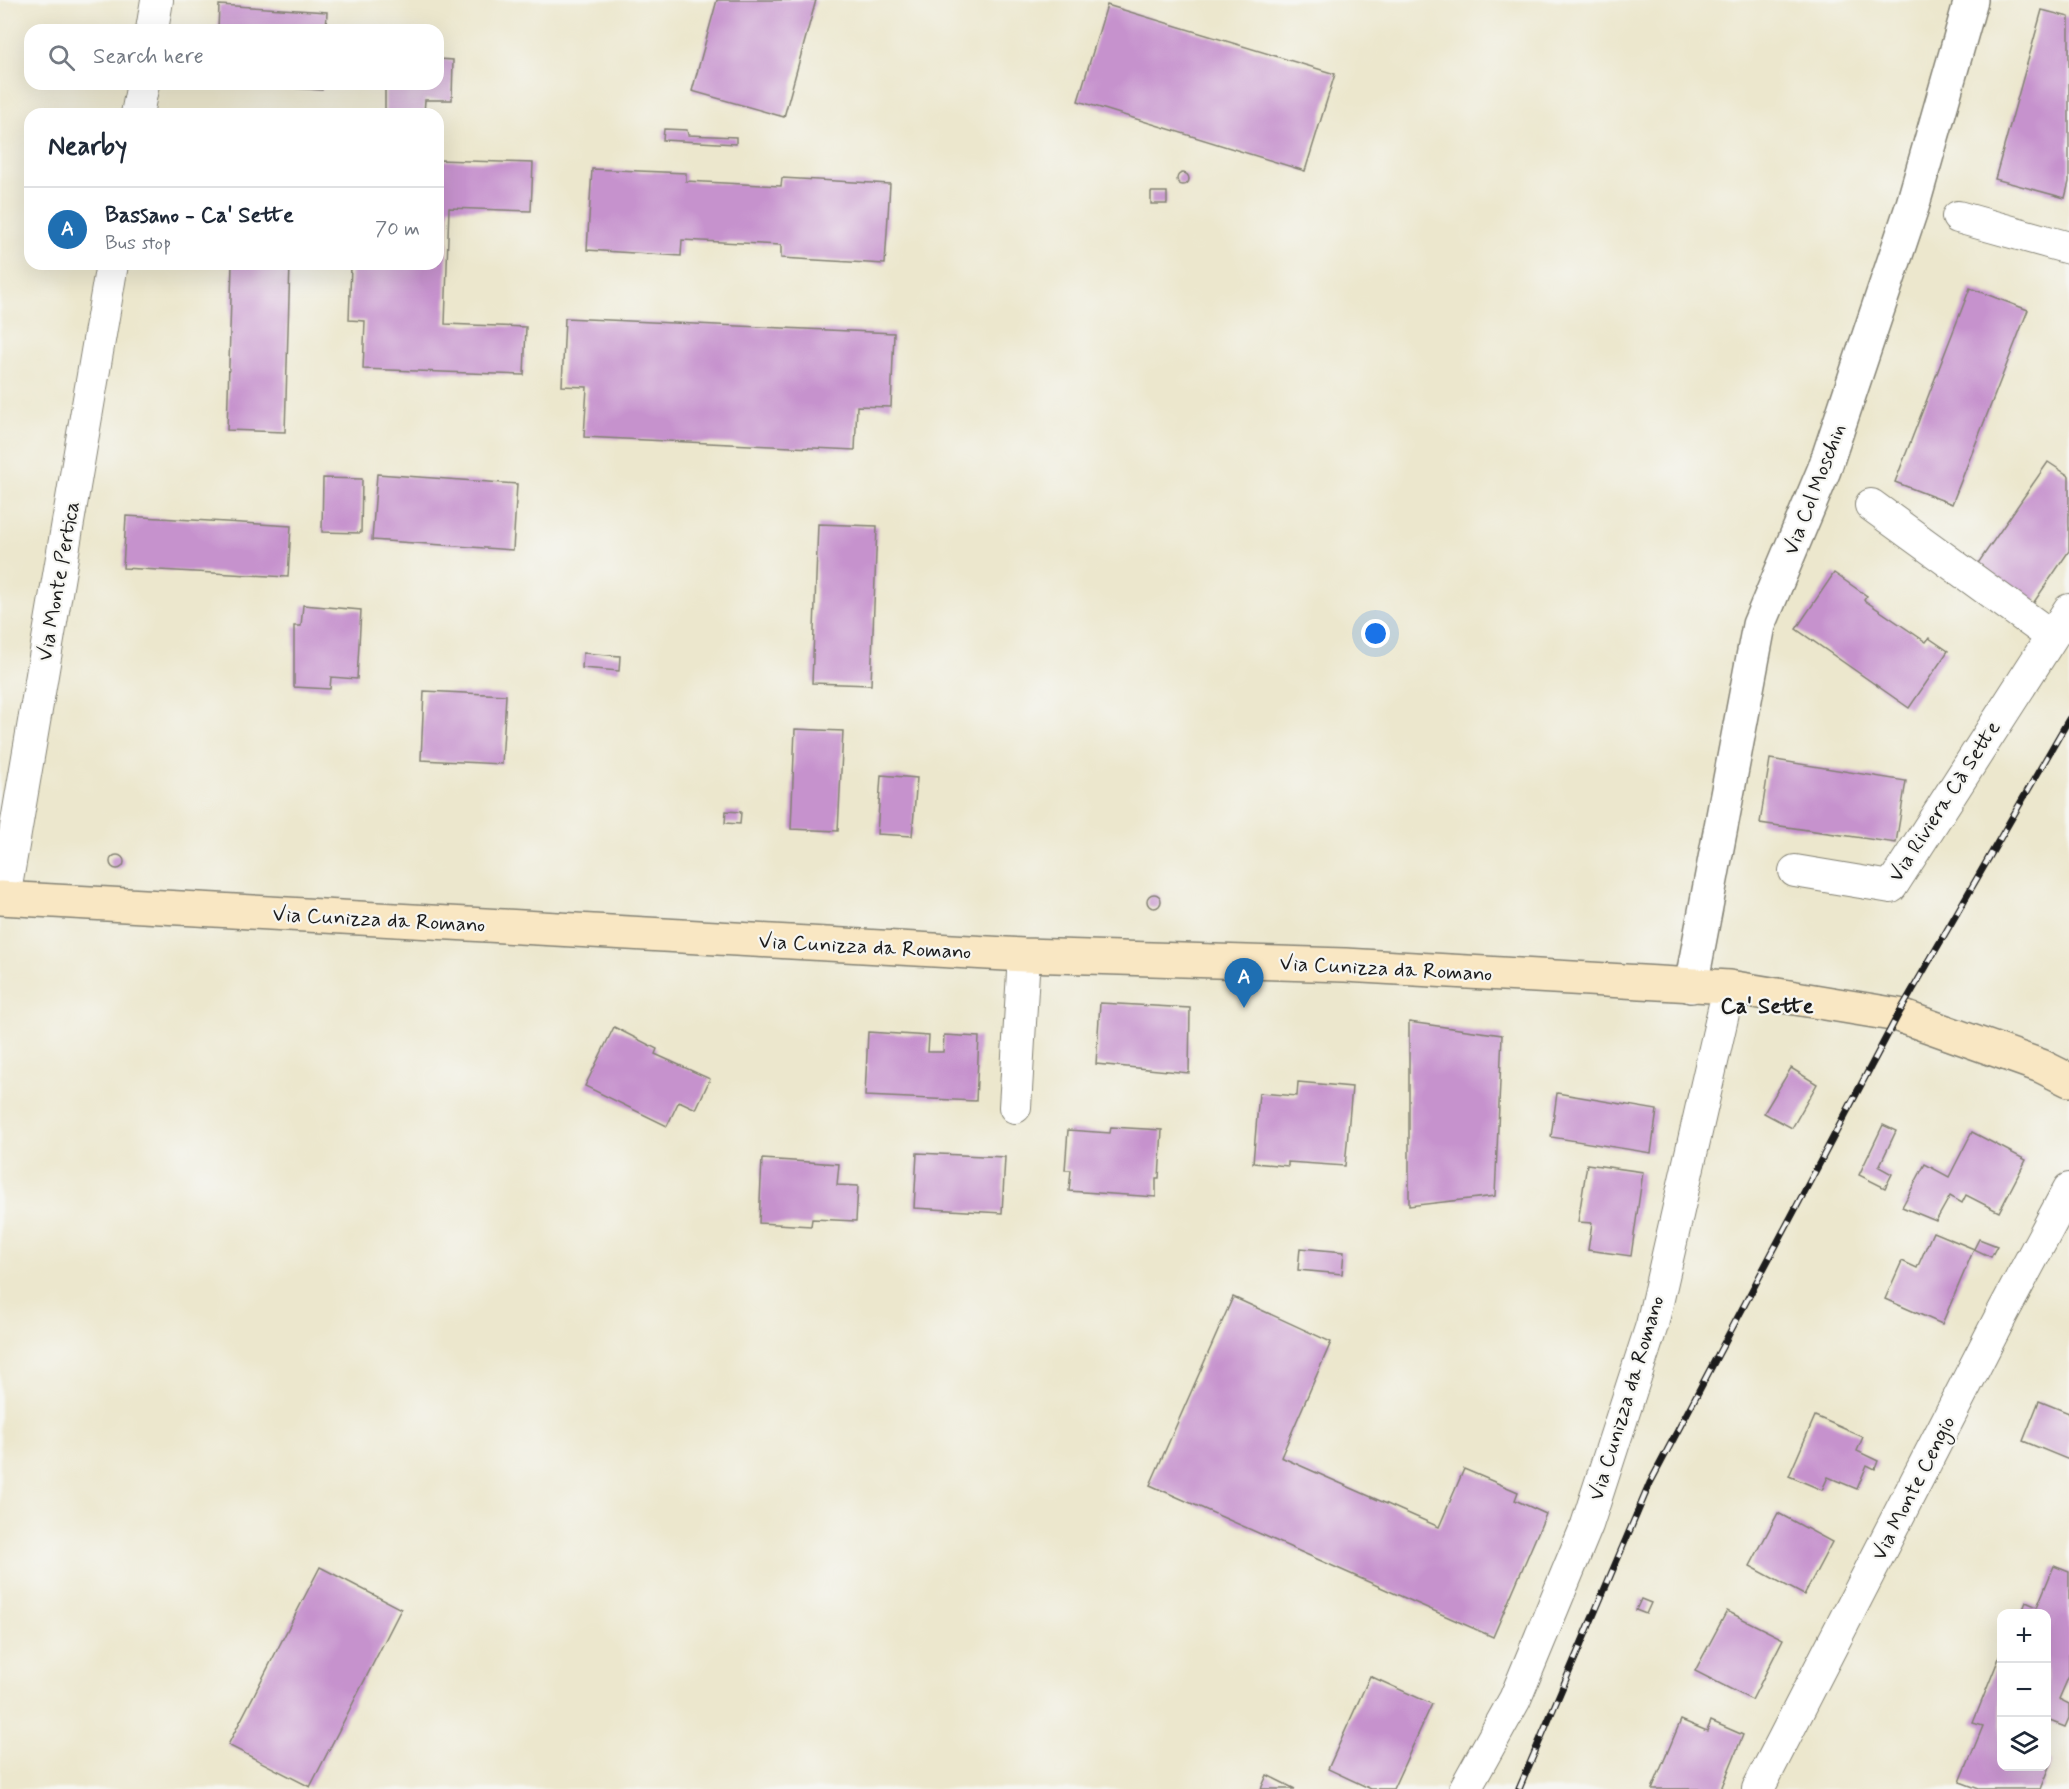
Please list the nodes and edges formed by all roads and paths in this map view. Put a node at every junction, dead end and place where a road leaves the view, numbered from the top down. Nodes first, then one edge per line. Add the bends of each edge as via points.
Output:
1 (157, 0) edge
2 (1971, 0) edge
3 (153, 24) edge
4 (141, 90) edge
5 (138, 108) edge
6 (1958, 218) dead end
7 (2069, 249) edge
8 (111, 270) edge
9 (1871, 506) dead end
10 (2069, 610) edge
11 (2051, 636) junction
12 (1795, 871) dead end
13 (2, 898) edge
14 (1024, 955) junction
15 (1691, 986) junction
16 (1729, 987) junction
17 (2069, 1080) edge
18 (1015, 1107) dead end
19 (2069, 1189) edge
20 (1465, 1789) edge
21 (1758, 1789) edge

1 - 3 street
2 - 15 street, Via Col Moschin via 1913,204 1827,459 1759,625
4 - 5 street
6 - 7 street
8 - 13 street, Via Monte Pertica
9 - 11 street
10 - 11 street, Via Riviera Cà Sette
11 - 12 street, Via Riviera Cà Sette via 1891,887
13 - 14 main road, Via Cunizza da Romano
14 - 15 main road, Via Cunizza da Romano via 1345,965
14 - 18 street
15 - 16 main road, Via Cunizza da Romano
16 - 17 main road, Via Cunizza da Romano via 1898,1015 2041,1066
16 - 20 street, Via Cunizza da Romano via 1652,1325 1587,1525 1515,1699
19 - 21 street, Via Monte Cengio

